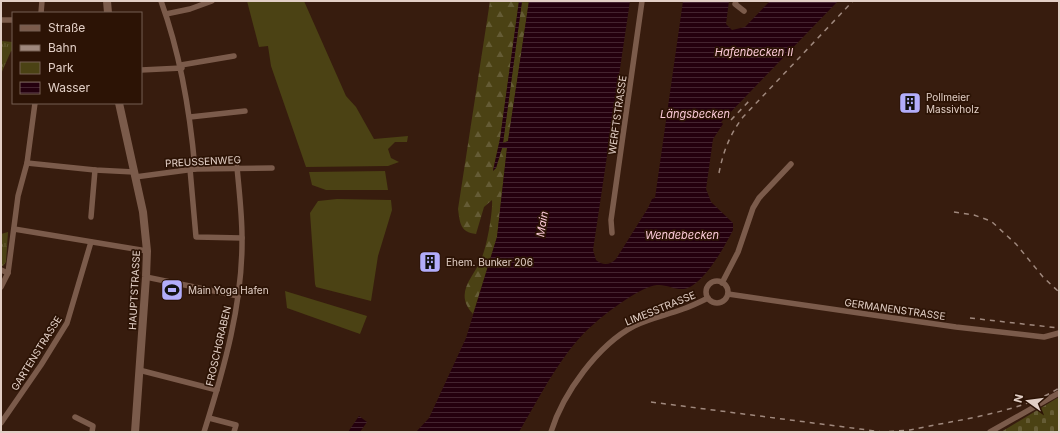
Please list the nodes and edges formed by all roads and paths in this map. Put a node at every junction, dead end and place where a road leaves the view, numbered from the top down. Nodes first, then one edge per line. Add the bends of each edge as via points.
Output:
1 (42, 1) edge
2 (107, 1) edge
3 (161, 1) edge
4 (212, 1) edge
5 (642, 1) edge
6 (736, 1) edge
7 (744, 11) dead end
8 (41, 12) edge
9 (108, 12) edge
10 (166, 14) junction
11 (1, 20) edge
12 (12, 20) edge
13 (234, 56) dead end
14 (181, 67) junction
15 (142, 70) edge
16 (35, 104) edge
17 (119, 104) edge
18 (244, 111) dead end
19 (190, 117) junction
20 (27, 163) junction
21 (791, 164) dead end
22 (236, 167) junction
23 (272, 168) dead end
24 (193, 169) junction
25 (95, 170) junction
26 (135, 174) junction
27 (91, 217) dead end
28 (14, 229) junction
29 (612, 232) dead end
30 (242, 238) junction
31 (91, 242) junction
32 (147, 251) junction
33 (1, 270) edge
34 (8, 273) junction
35 (146, 277) junction
36 (722, 283) junction
37 (2, 286) edge
38 (728, 294) junction
39 (238, 296) junction
40 (708, 298) junction
41 (1059, 334) edge
42 (139, 370) junction
43 (217, 390) junction
44 (1059, 393) edge
45 (75, 417) dead end
46 (209, 418) junction
47 (1, 423) edge
48 (92, 432) edge
49 (135, 432) edge
50 (204, 432) edge
51 (234, 432) edge
52 (551, 432) edge
53 (990, 432) edge

1 - 8 street
2 - 9 street
3 - 10 street
4 - 10 street
5 - 29 street, WERFTSTRASSE via 611,220
6 - 7 street via 735,4
10 - 14 street
11 - 12 street
13 - 14 street
14 - 15 street
14 - 19 street
16 - 20 street
17 - 26 street, HAUPTSTRASSE
18 - 19 street
19 - 24 street
20 - 25 street, PREUSSENWEG
20 - 28 street via 18,196
21 - 36 street via 756,204 738,252
22 - 23 street, PREUSSENWEG
22 - 24 street, PREUSSENWEG
22 - 30 street, FROSCHGRABEN
24 - 26 street, PREUSSENWEG
24 - 30 street via 196,237
25 - 26 street, PREUSSENWEG
25 - 27 street
26 - 32 street, HAUPTSTRASSE via 143,212
28 - 31 street
28 - 34 street
30 - 39 street, FROSCHGRABEN
31 - 32 street
31 - 47 street, GARTENSTRASSE via 67,323
32 - 35 street, HAUPTSTRASSE
33 - 34 street
34 - 37 street
35 - 39 street
35 - 42 street, HAUPTSTRASSE
36 - 38 street
36 - 40 street via 715,282 710,285 707,291
38 - 40 street via 725,300 719,303
38 - 41 street, GERMANENSTRASSE via 956,327 1044,337
39 - 43 street, FROSCHGRABEN
40 - 52 street, LIMESSTRASSE via 634,326 618,336 584,372 561,408
42 - 43 street
42 - 49 street, HAUPTSTRASSE
43 - 46 street, FROSCHGRABEN
44 - 53 street
45 - 48 street via 93,426
46 - 50 street, FROSCHGRABEN
46 - 51 street via 236,425

